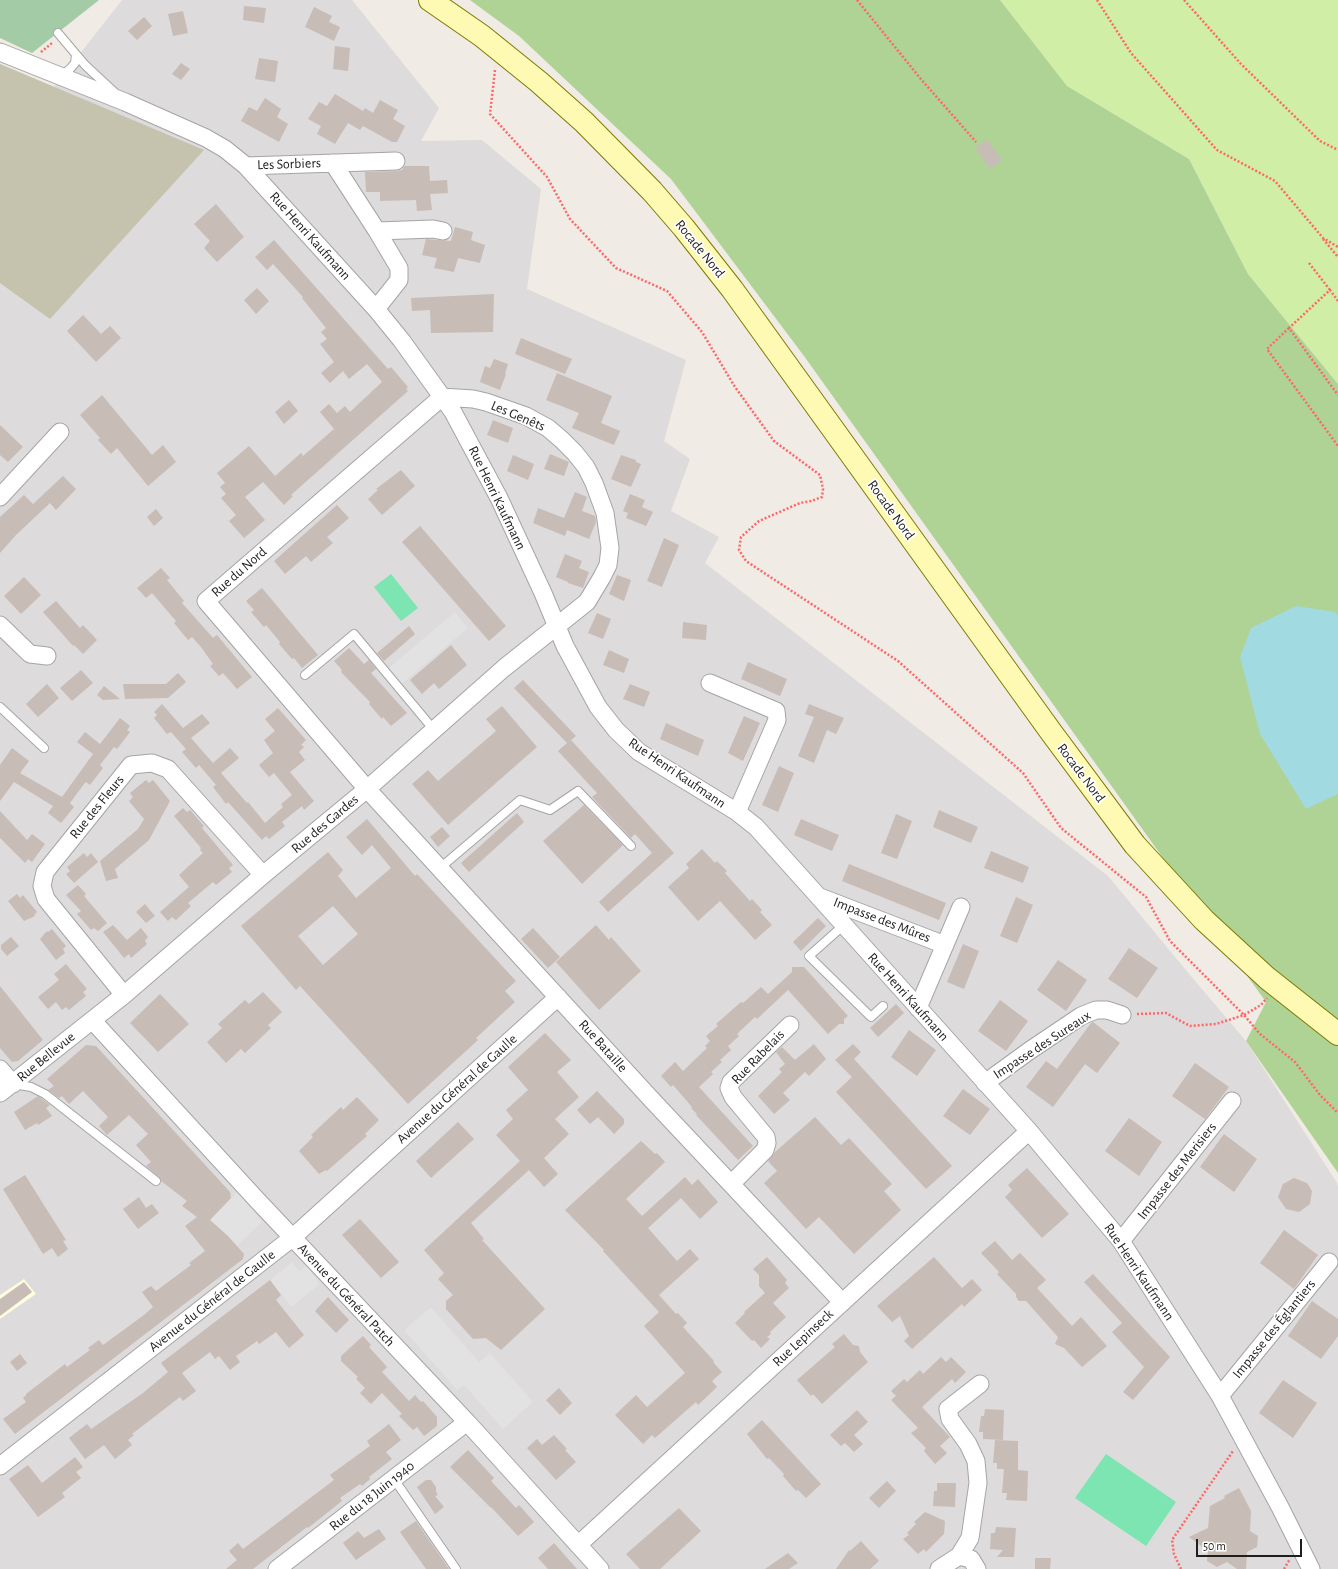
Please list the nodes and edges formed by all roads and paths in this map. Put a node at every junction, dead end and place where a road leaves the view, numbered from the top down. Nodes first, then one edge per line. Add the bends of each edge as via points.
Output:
1 (430, 0) edge
2 (857, 0) edge
3 (1097, 0) edge
4 (1184, 0) edge
5 (59, 34) joint
6 (498, 49) junction
7 (0, 52) edge
8 (76, 55) junction
9 (27, 63) junction
10 (60, 76) junction
11 (125, 102) junction
12 (976, 142) dead end
13 (1338, 150) edge
14 (396, 161) dead end
15 (332, 163) junction
16 (246, 166) junction
17 (377, 231) junction
18 (443, 231) dead end
19 (1323, 238) junction
20 (1338, 246) edge
21 (1338, 257) edge
22 (1309, 262) dead end
23 (1330, 290) junction
24 (1338, 301) edge
25 (376, 309) junction
26 (1289, 328) junction
27 (1338, 395) edge
28 (442, 397) junction
29 (60, 432) dead end
30 (1338, 446) edge
31 (0, 497) edge
32 (0, 625) edge
33 (556, 626) junction
34 (47, 656) dead end
35 (305, 675) dead end
36 (710, 683) dead end
37 (0, 708) edge
38 (434, 730) junction
39 (44, 748) dead end
40 (366, 789) junction
41 (737, 812) junction
42 (631, 846) dead end
43 (440, 868) junction
44 (262, 875) junction
45 (818, 896) junction
46 (961, 907) dead end
47 (844, 925) junction
48 (945, 945) junction
49 (1278, 987) junction
50 (124, 995) junction
51 (558, 997) junction
52 (883, 1006) dead end
53 (918, 1008) junction
54 (1122, 1015) joint
55 (1244, 1016) junction
56 (92, 1020) junction
57 (790, 1025) dead end
58 (1338, 1034) edge
59 (0, 1069) edge
60 (985, 1082) junction
61 (6, 1088) edge
62 (1232, 1101) dead end
63 (1338, 1113) edge
64 (1029, 1131) junction
65 (156, 1182) dead end
66 (731, 1184) junction
67 (292, 1238) junction
68 (1121, 1241) junction
69 (1329, 1262) dead end
70 (842, 1302) junction
71 (980, 1384) dead end
72 (1220, 1396) junction
73 (467, 1422) junction
74 (1243, 1438) junction
75 (0, 1466) edge
76 (394, 1479) junction
77 (578, 1545) junction
78 (959, 1556) junction
79 (288, 1566) edge
80 (456, 1569) edge
81 (600, 1569) edge
82 (939, 1569) edge
83 (977, 1569) edge
84 (1181, 1569) edge
85 (1311, 1569) edge

1 - 6 main road, Rocade Nord
2 - 12 path
3 - 19 path via 1132,53 1217,150 1275,181
4 - 13 path via 1241,64 1320,141
5 - 8 lane
5 - 9 path
6 - 49 main road, Rocade Nord via 584,122 652,191 684,228 732,289 1135,845 1204,920
6 - 55 path via 490,114 547,177 570,219 616,268 667,291 702,332 735,387 774,441 820,475 822,497 800,503 759,521 741,536 739,550 746,561 898,661 1023,773 1061,828 1146,897 1170,941
7 - 9 street, Rue Henri Kaufmann
8 - 10 lane via 75,63
8 - 11 lane
9 - 10 street, Rue Henri Kaufmann
10 - 11 street, Rue Henri Kaufmann
11 - 16 street, Rue Henri Kaufmann via 216,143
14 - 15 street, Les Sorbiers
15 - 16 street, Les Sorbiers
15 - 17 street, Les Sorbiers
16 - 25 street, Rue Henri Kaufmann
17 - 18 street
17 - 25 street, Les Sorbiers via 399,268 399,280
19 - 20 path
19 - 21 path
22 - 23 path
23 - 24 path
23 - 26 path
25 - 28 street, Rue Henri Kaufmann
26 - 27 path
26 - 30 path via 1267,349
28 - 33 street, Rue Henri Kaufmann via 499,498
28 - 33 street, Les Genêts via 486,402 538,421 562,440 586,467 594,483 609,532 608,565 587,602
28 - 40 street, Rue du Nord via 206,601
29 - 31 street
32 - 34 street via 30,654
33 - 38 street, Rue des Gardes
33 - 41 street, Rue Henri Kaufmann via 598,707 616,730 640,752
35 - 38 lane via 354,634
36 - 41 street via 776,711 777,720
37 - 39 lane
38 - 40 street, Rue des Gardes
40 - 43 street, Rue Bataille
40 - 44 street, Rue des Gardes
41 - 45 street, Rue Henri Kaufmann via 756,827
42 - 43 lane via 578,791 550,810 520,800
43 - 51 street, Rue Bataille
44 - 50 street, Rue des Gardes
44 - 50 street, Rue des Fleurs via 168,769 152,763 131,766 45,872 42,886 46,898
45 - 47 street, Rue Henri Kaufmann
45 - 48 street, Impasse des Mûres
46 - 48 street, Impasse des Mûres
47 - 52 lane via 809,956 871,1016
47 - 53 street, Rue Henri Kaufmann
48 - 53 street, Impasse des Mûres
49 - 55 path via 1260,1005
49 - 58 main road, Rocade Nord
50 - 56 street, Rue des Gardes
51 - 66 street, Rue Bataille
51 - 67 street, Avenue du Général de Gaulle
53 - 60 street, Rue Henri Kaufmann
54 - 55 path via 1166,1013 1190,1026 1216,1024
54 - 60 street, Impasse des Sureaux via 1107,1010 1096,1010 1081,1016
55 - 63 path via 1260,1034 1295,1062 1320,1095
56 - 61 street, Rue Bellevue
56 - 67 street, Avenue du Général Patch
57 - 66 street, Rue Rabelais via 731,1082 729,1088 733,1097 766,1137 767,1143 765,1150
59 - 61 street
60 - 64 street, Rue Henri Kaufmann
61 - 65 lane via 31,1087 45,1094
62 - 68 street, Impasse des Merisiers
64 - 68 street, Rue Henri Kaufmann
64 - 70 street, Rue Lepinseck
66 - 70 street, Rue Bataille
67 - 73 street, Avenue du Général Patch
67 - 75 street, Avenue du Général de Gaulle
68 - 72 street, Rue Henri Kaufmann
69 - 72 street, Impasse des Églantiers
70 - 77 street, Rue Lepinseck
71 - 78 street via 948,1409 950,1419 968,1444 976,1461 978,1483 970,1538
72 - 74 street, Rue Henri Kaufmann
73 - 76 street, Rue du 18 Juin 1940
73 - 77 street, Avenue du Général Patch
74 - 84 path via 1172,1540 1174,1554
74 - 85 street, Rue Henri Kaufmann
76 - 79 street, Rue du 18 Juin 1940
76 - 80 lane
77 - 81 street, Avenue du Général Patch
78 - 82 street
78 - 83 street via 971,1559

